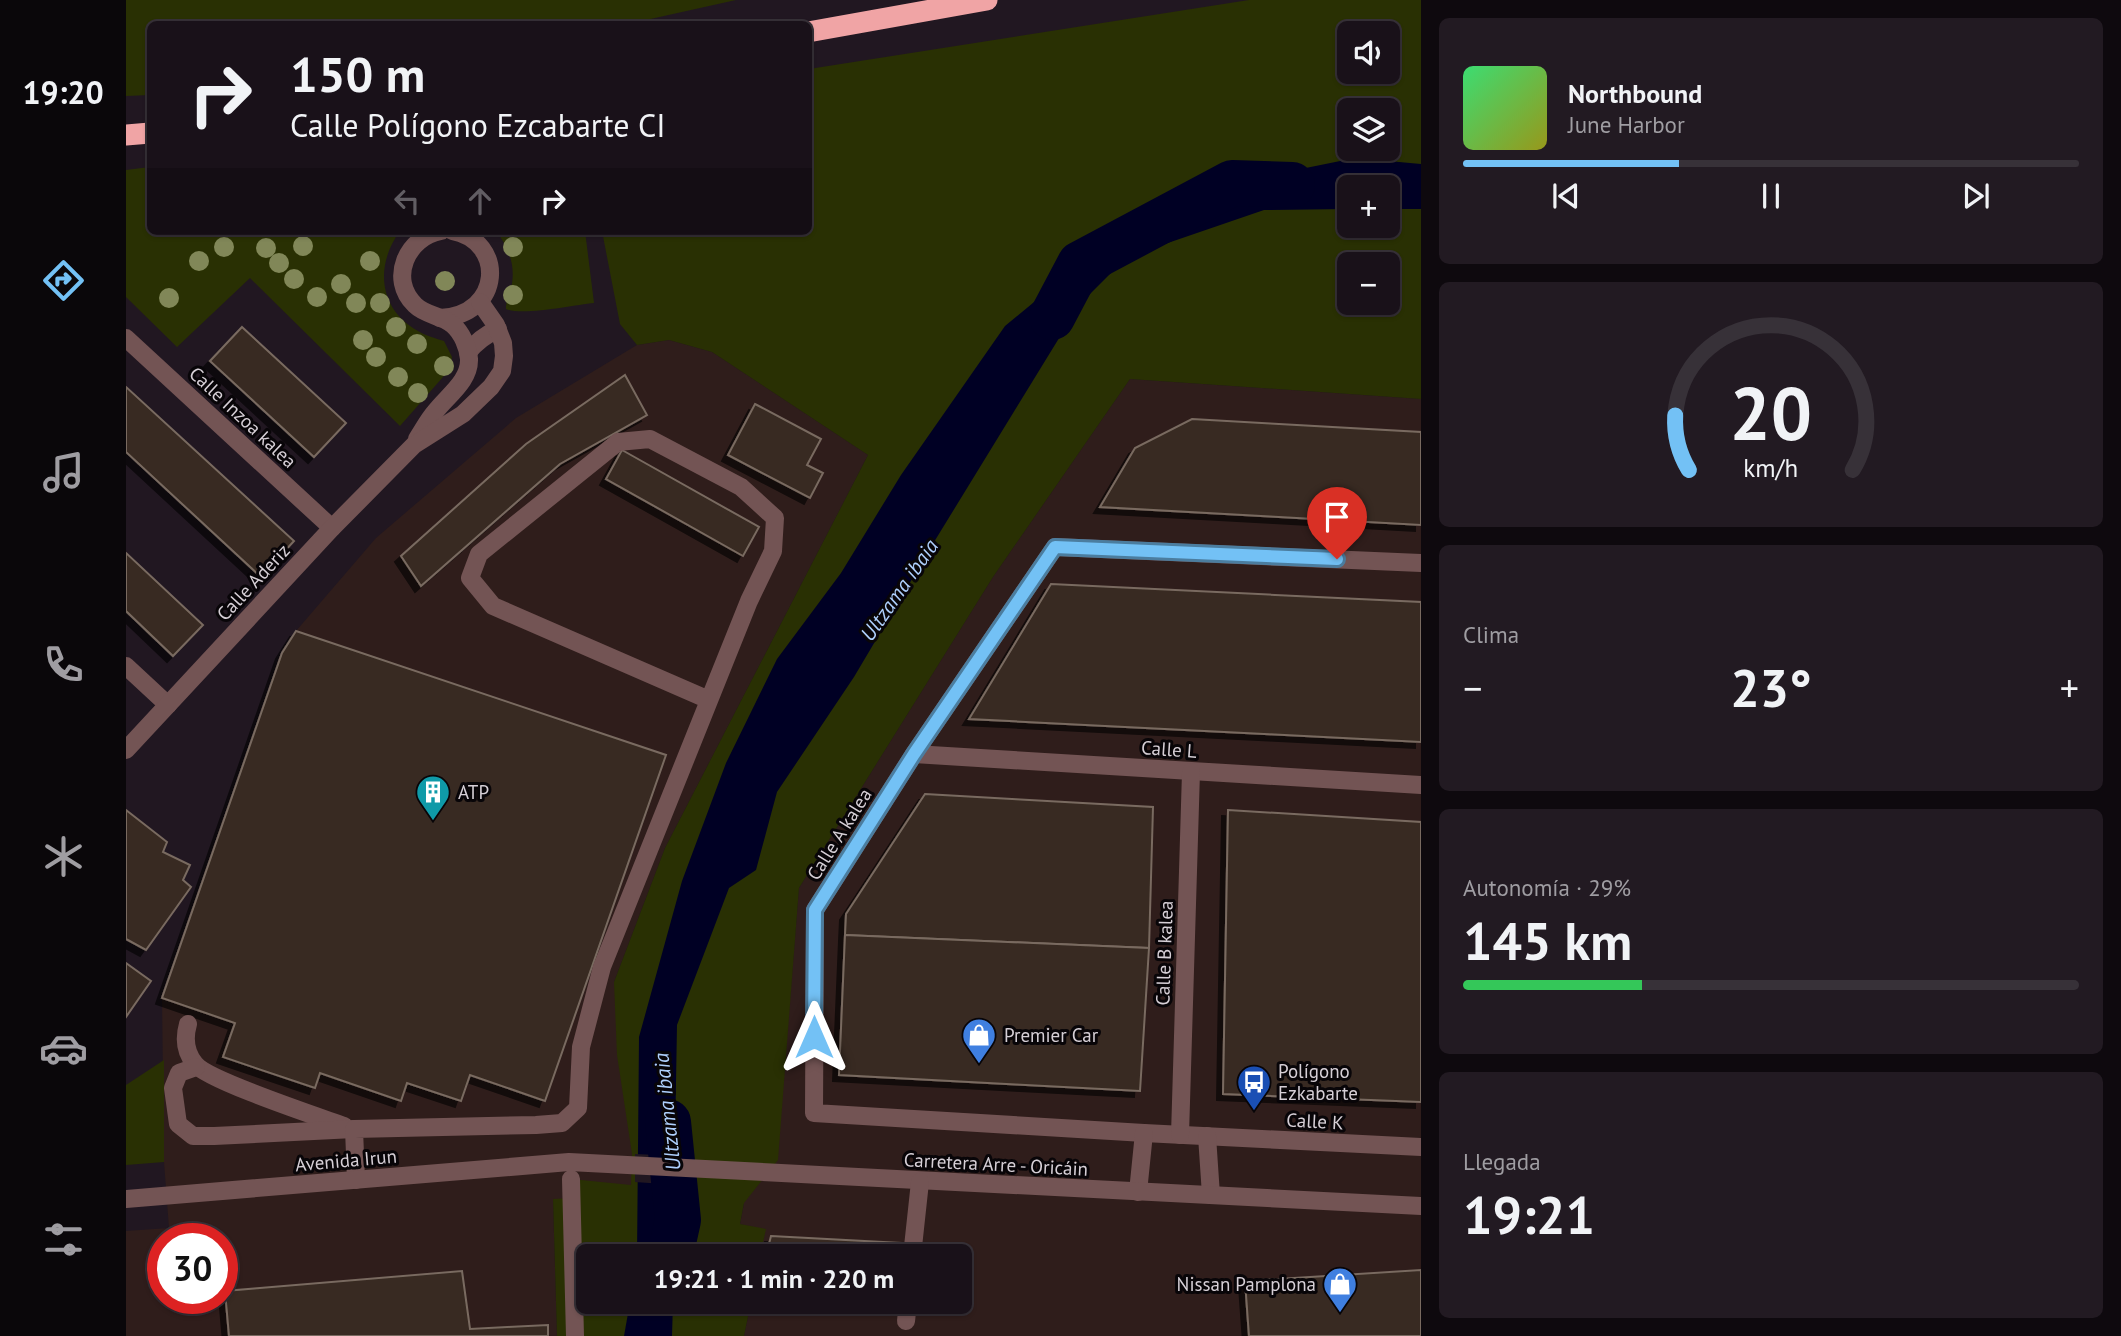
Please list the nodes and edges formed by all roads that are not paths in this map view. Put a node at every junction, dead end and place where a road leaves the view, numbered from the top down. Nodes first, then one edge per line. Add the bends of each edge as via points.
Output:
1 (986, 0) edge
2 (812, 31) edge
3 (147, 133) edge
4 (126, 135) edge
5 (430, 235) edge
6 (464, 235) edge
7 (480, 302) junction
8 (440, 318) junction
9 (498, 329) junction
10 (126, 338) edge
11 (468, 352) junction
12 (414, 445) junction
13 (332, 527) junction
14 (1421, 563) edge
15 (126, 666) edge
16 (709, 700) junction
17 (168, 705) junction
18 (126, 750) edge
19 (914, 754) junction
20 (1191, 772) junction
21 (1421, 785) edge
22 (188, 1024) dead end
23 (196, 1066) junction
24 (354, 1129) junction
25 (1144, 1133) junction
26 (1180, 1135) junction
27 (1207, 1136) junction
28 (1421, 1147) edge
29 (570, 1170) junction
30 (356, 1180) junction
31 (920, 1182) junction
32 (1138, 1192) junction
33 (1211, 1195) junction
34 (126, 1199) edge
35 (1421, 1206) edge
36 (913, 1244) edge
37 (907, 1314) edge
38 (906, 1321) dead end
39 (575, 1336) edge

1 - 2 highway
3 - 4 highway
5 - 8 street via 409,250 402,278 414,304
6 - 7 street via 473,239 488,262 490,276
7 - 8 street via 469,312
7 - 9 street
8 - 11 street via 453,325
9 - 11 street
9 - 12 street via 504,356 502,371 491,387 463,414
10 - 13 street, Calle Inzoa kalea
11 - 12 street via 464,379 434,412
12 - 13 street, Calle Aderiz
13 - 17 street, Calle Aderiz
14 - 19 street, Calle A kalea via 1055,547
15 - 17 street
16 - 16 street via 774,551 775,518 741,487 650,439 618,442 479,554 470,578 493,606
16 - 24 street via 602,967 581,1047 578,1108 562,1122 536,1125
17 - 18 street, Calle Aderiz
19 - 20 street, Calle L
19 - 25 street, Calle A kalea via 815,910 814,1113
20 - 21 street, Calle L
20 - 26 street, Calle B kalea
22 - 23 street via 184,1035
23 - 24 street via 231,1084
23 - 24 street via 179,1073 173,1088 178,1124 193,1136
24 - 30 street
25 - 26 street, Calle K
25 - 32 street
26 - 27 street, Calle K
27 - 28 street, Calle K
27 - 33 street
29 - 30 street, Avenida Irun
29 - 31 street, Carretera Arre - Oricáin
29 - 39 street
30 - 34 street, Avenida Irun
31 - 32 street, Carretera Arre - Oricáin
31 - 36 street
32 - 33 street, Carretera Arre - Oricáin
33 - 35 street, Carretera Arre - Oricáin
37 - 38 street

